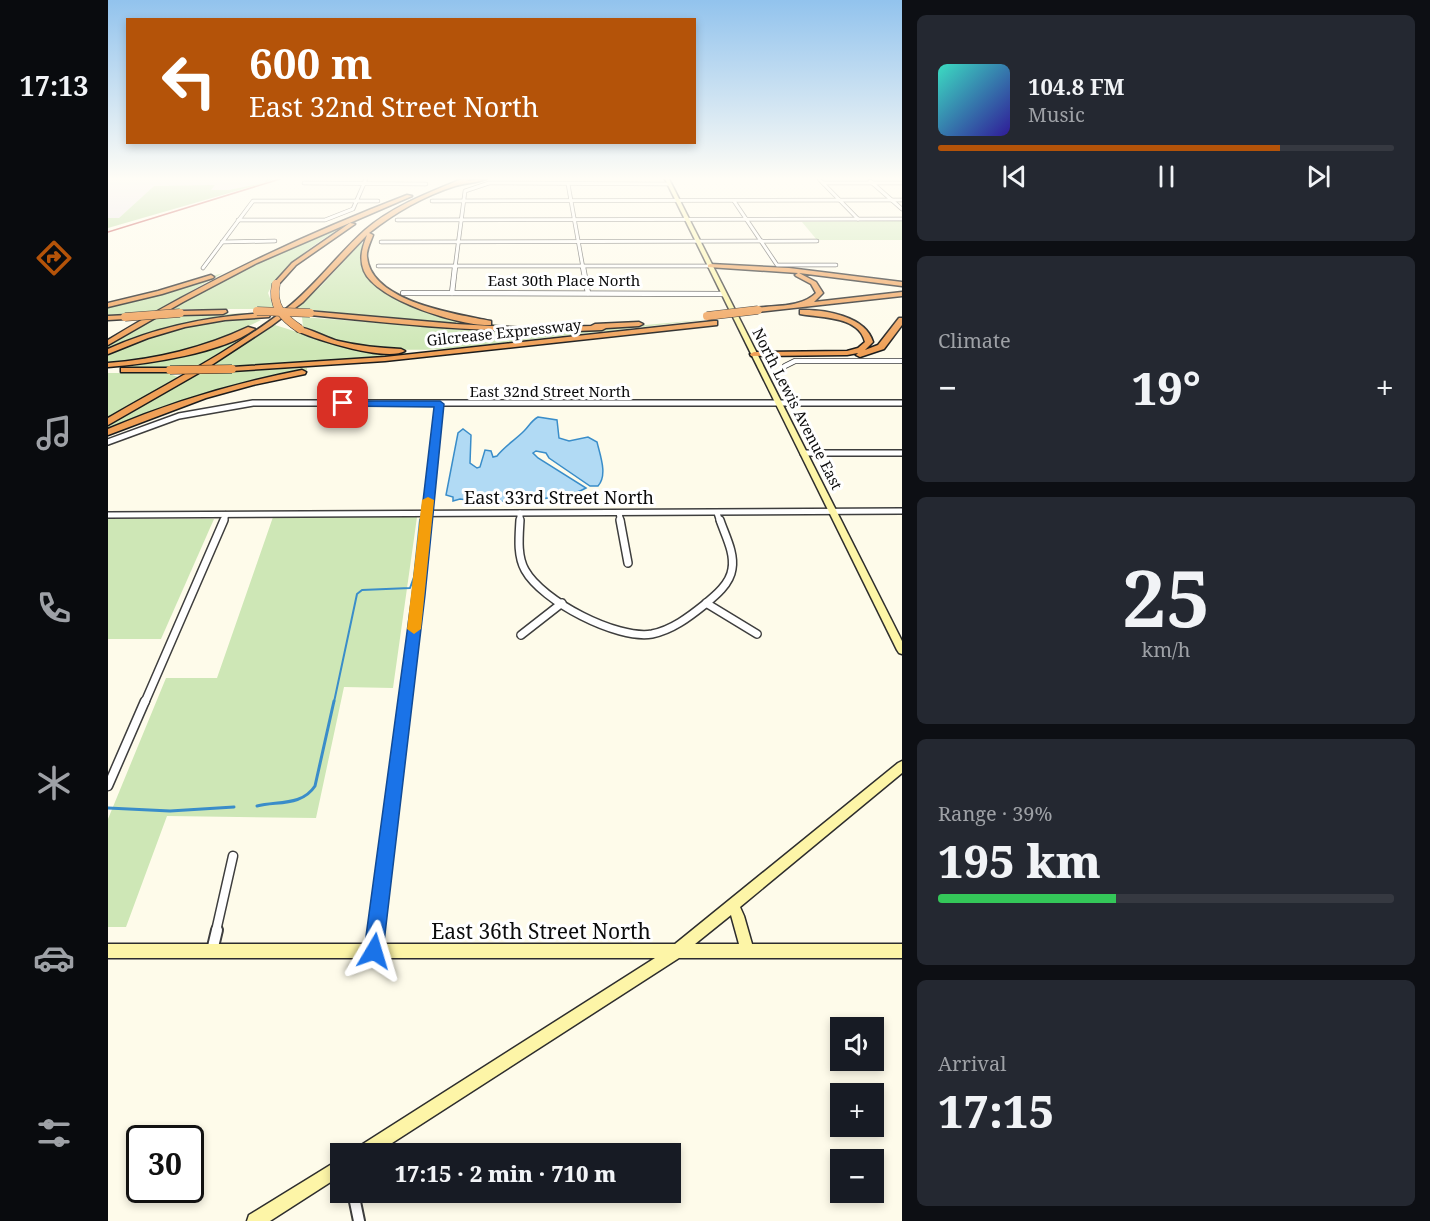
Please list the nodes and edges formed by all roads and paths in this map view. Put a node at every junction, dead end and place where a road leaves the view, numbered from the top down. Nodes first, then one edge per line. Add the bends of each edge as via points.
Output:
1 (226, 236) edge
2 (309, 236) edge
3 (334, 236) edge
4 (365, 236) edge
5 (370, 236) edge
6 (459, 236) edge
7 (578, 236) edge
8 (695, 236) edge
9 (756, 236) edge
10 (304, 238) junction
11 (759, 241) junction
12 (817, 241) dead end
13 (222, 242) junction
14 (276, 242) dead end
15 (381, 242) dead end
16 (458, 242) junction
17 (579, 242) junction
18 (698, 242) junction
19 (836, 265) dead end
20 (378, 266) dead end
21 (456, 266) junction
22 (583, 266) junction
23 (710, 266) junction
24 (203, 268) dead end
25 (333, 268) junction
26 (902, 284) edge
27 (403, 293) dead end
28 (452, 293) junction
29 (588, 293) junction
30 (724, 294) junction
31 (902, 294) edge
32 (902, 302) edge
33 (108, 306) edge
34 (800, 309) junction
35 (254, 314) junction
36 (108, 318) edge
37 (902, 320) edge
38 (639, 324) junction
39 (108, 343) edge
40 (510, 346) junction
41 (479, 349) junction
42 (108, 352) edge
43 (754, 354) junction
44 (902, 361) edge
45 (785, 366) dead end
46 (111, 367) edge
47 (440, 404) junction
48 (779, 404) junction
49 (902, 404) edge
50 (108, 422) edge
51 (108, 432) edge
52 (108, 442) edge
53 (803, 453) junction
54 (902, 453) edge
55 (833, 512) junction
56 (902, 512) edge
57 (520, 513) junction
58 (619, 513) junction
59 (717, 513) junction
60 (426, 514) junction
61 (108, 515) edge
62 (226, 515) junction
63 (628, 563) dead end
64 (562, 603) junction
65 (706, 603) junction
66 (757, 634) dead end
67 (521, 635) dead end
68 (902, 650) edge
69 (902, 766) edge
70 (108, 786) edge
71 (233, 856) dead end
72 (733, 906) junction
73 (108, 951) edge
74 (212, 951) junction
75 (374, 951) junction
76 (677, 951) junction
77 (902, 951) edge
78 (748, 952) junction
79 (377, 1143) edge
80 (330, 1173) edge
81 (355, 1203) edge
82 (255, 1221) edge
83 (359, 1221) edge

1 - 13 street
2 - 10 highway
3 - 40 highway, bridge via 294,264 276,284 274,299 278,309 300,329 336,343 382,350
4 - 25 highway
5 - 38 highway via 364,246 365,268 382,287 415,306 514,326
6 - 16 street
7 - 17 street
8 - 18 main road, North Lewis Avenue East
9 - 11 street
10 - 33 highway via 194,282
10 - 39 highway via 202,288
11 - 12 street
11 - 18 street
11 - 19 street via 777,265
13 - 14 street
13 - 24 street
15 - 16 street
16 - 17 street
16 - 21 street
17 - 18 street
17 - 22 street
18 - 23 main road, North Lewis Avenue East
20 - 21 street
21 - 22 street
21 - 28 street
22 - 23 street
22 - 29 street
23 - 26 highway via 789,270
23 - 30 main road, North Lewis Avenue East
23 - 34 highway via 781,271 806,278 818,286 819,295
25 - 46 highway via 287,306 239,335 178,355
25 - 50 highway via 306,296 260,331
27 - 28 street, East 30th Place North
28 - 29 street, East 30th Place North
29 - 30 street, East 30th Place North
30 - 43 main road, North Lewis Avenue East
31 - 34 highway, Gilcrease Expressway
32 - 34 highway, Gilcrease Expressway
34 - 38 highway, Gilcrease Expressway, bridge
34 - 40 highway, Gilcrease Expressway via 764,317
34 - 43 highway via 854,323 866,331 869,342 861,350 847,353
35 - 36 highway, bridge
35 - 38 highway, Gilcrease Expressway, bridge via 333,315 503,331
35 - 42 highway via 174,327
37 - 43 highway via 881,347 860,355
40 - 41 highway, Gilcrease Expressway
41 - 46 highway, Gilcrease Expressway, bridge via 232,369
41 - 51 highway via 256,381 165,408
43 - 48 main road, North Lewis Avenue East
44 - 45 street via 795,361
47 - 48 street, East 32nd Street North
47 - 52 street, East 32nd Street North via 253,403 164,419
47 - 60 street
48 - 49 street, East 32nd Street North
48 - 53 main road, North Lewis Avenue East
53 - 54 street
53 - 55 main road, North Lewis Avenue East
55 - 56 street, East 33rd Street North
55 - 59 street, East 33rd Street North
55 - 68 main road, North Lewis Avenue East
57 - 58 street, East 33rd Street North
57 - 60 street, East 33rd Street North
57 - 64 street via 524,568 532,580
58 - 59 street, East 33rd Street North
58 - 63 street
59 - 65 street via 732,569 728,580
60 - 62 street, East 33rd Street North
60 - 75 street
61 - 62 street, East 33rd Street North
62 - 70 street
64 - 65 street via 600,627 636,635 677,627
64 - 67 street
65 - 66 street
69 - 72 main road
71 - 74 street
72 - 76 main road
72 - 78 main road
73 - 74 main road, East 36th Street North
74 - 75 main road, East 36th Street North
75 - 76 main road, East 36th Street North
76 - 78 main road, East 36th Street North
76 - 79 main road
77 - 78 main road, East 36th Street North
80 - 82 main road
81 - 83 street

